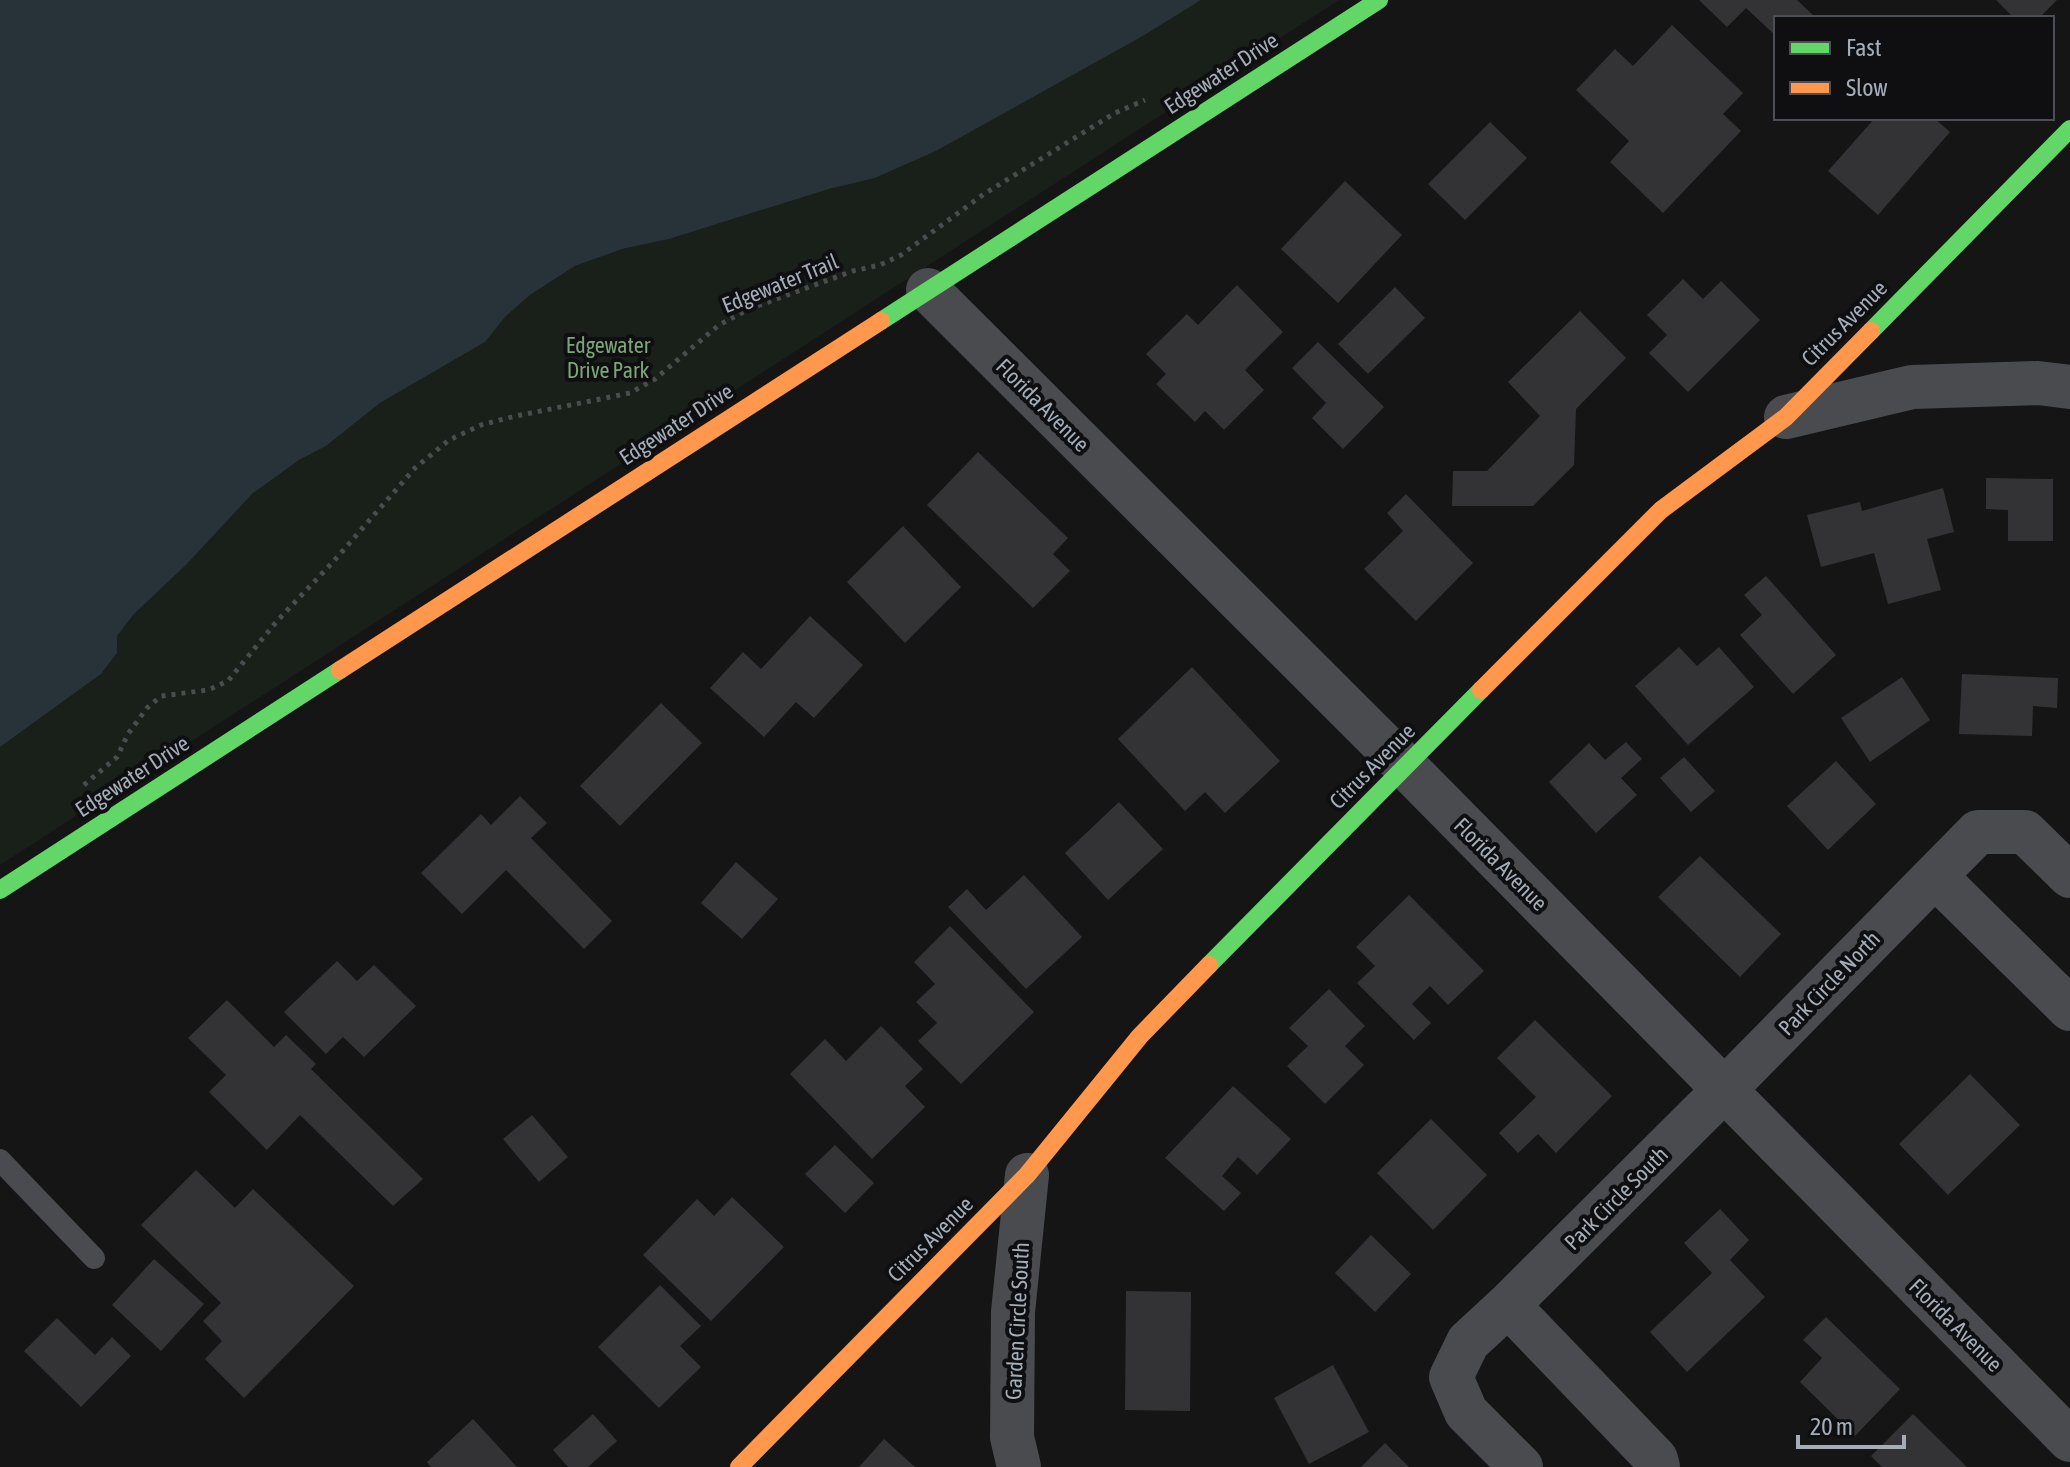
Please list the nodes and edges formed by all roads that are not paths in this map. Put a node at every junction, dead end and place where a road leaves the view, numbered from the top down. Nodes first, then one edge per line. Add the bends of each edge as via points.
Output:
1 (1379, 0) edge
2 (2070, 129) edge
3 (928, 290) junction
4 (2070, 387) edge
5 (1786, 417) junction
6 (1405, 766) junction
7 (1935, 876) junction
8 (2070, 876) edge
9 (0, 890) edge
10 (2070, 1009) edge
11 (1724, 1090) junction
12 (0, 1160) edge
13 (1027, 1175) junction
14 (94, 1258) dead end
15 (1508, 1305) junction
16 (2070, 1440) edge
17 (739, 1467) edge
18 (1019, 1467) edge
19 (1521, 1467) edge
20 (1658, 1467) edge

1 - 3 street, Edgewater Drive
2 - 5 street, Citrus Avenue
3 - 6 street, Florida Avenue
3 - 9 street, Edgewater Drive
4 - 5 street via 1912,387
5 - 6 street, Citrus Avenue via 1661,510
6 - 11 street, Florida Avenue
6 - 13 street, Citrus Avenue via 1140,1036
7 - 8 street, Park Circle North via 1978,832 2025,832
7 - 10 street
7 - 11 street, Park Circle North
11 - 15 street, Park Circle South
11 - 16 street, Florida Avenue
12 - 14 lane
13 - 17 street, Citrus Avenue
13 - 18 street, Garden Circle South via 1013,1312 1012,1437
15 - 19 street, Park Circle South via 1468,1342 1451,1377 1466,1412
15 - 20 street

